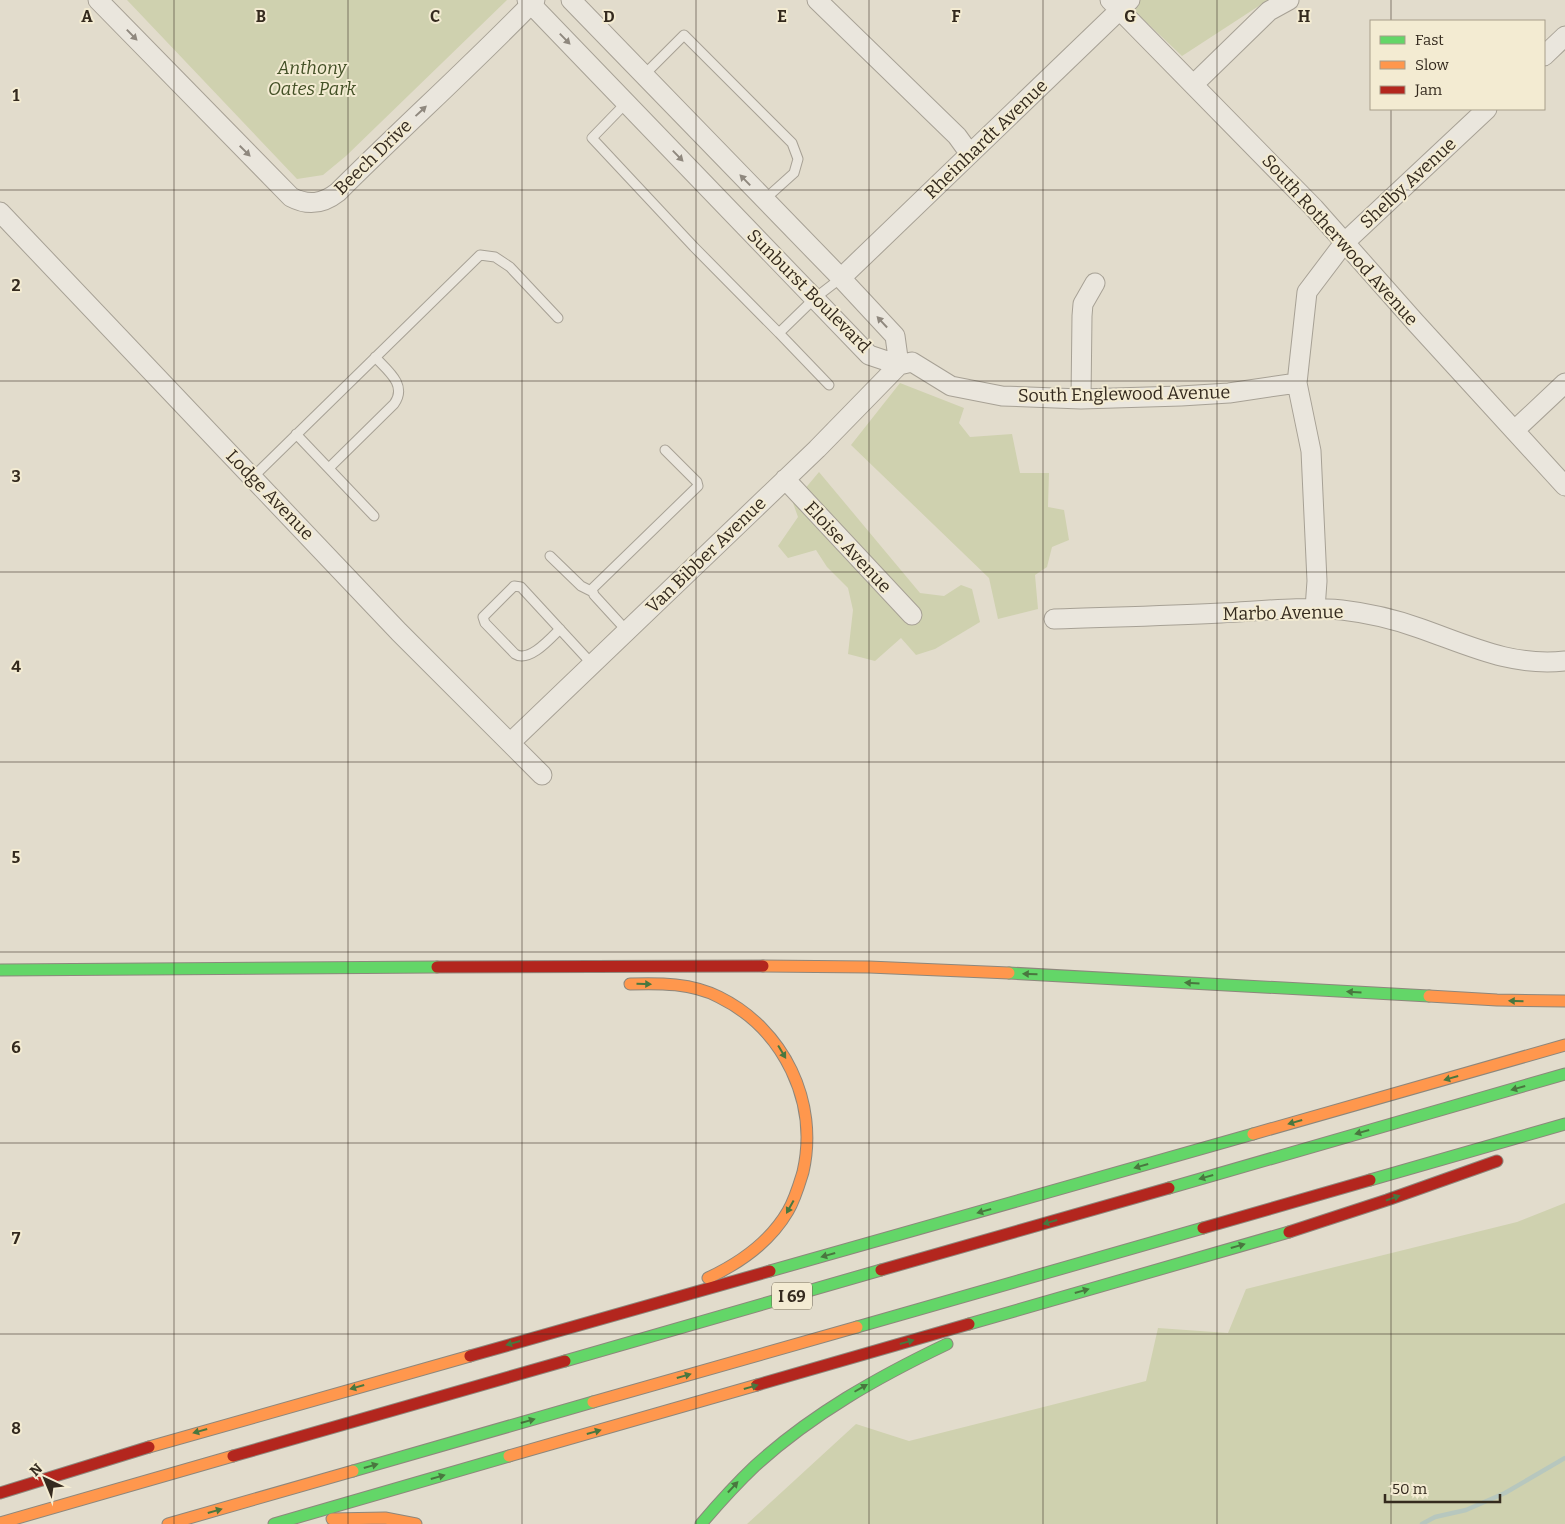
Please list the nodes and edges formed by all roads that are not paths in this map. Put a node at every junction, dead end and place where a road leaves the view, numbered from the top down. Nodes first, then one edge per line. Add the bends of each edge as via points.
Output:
1 (98, 0) edge
2 (571, 0) edge
3 (817, 0) edge
4 (1289, 0) edge
5 (531, 1) edge
6 (1120, 3) edge
7 (1565, 36) edge
8 (1545, 55) edge
9 (644, 75) junction
10 (1194, 84) junction
11 (626, 103) junction
12 (1486, 110) edge
13 (970, 154) junction
14 (764, 200) junction
15 (0, 212) edge
16 (1344, 243) junction
17 (840, 278) junction
18 (1095, 283) dead end
19 (815, 298) junction
20 (558, 318) dead end
21 (778, 333) junction
22 (375, 357) junction
23 (899, 365) junction
24 (1297, 383) junction
25 (1565, 383) edge
26 (829, 385) dead end
27 (1081, 399) junction
28 (1515, 430) junction
29 (296, 434) junction
30 (665, 450) dead end
31 (329, 468) junction
32 (252, 478) junction
33 (785, 480) junction
34 (1565, 486) edge
35 (374, 516) dead end
36 (550, 556) dead end
37 (592, 592) junction
38 (1315, 609) junction
39 (912, 615) dead end
40 (1054, 619) dead end
41 (560, 629) junction
42 (627, 631) junction
43 (1565, 660) edge
44 (592, 664) junction
45 (510, 743) junction
46 (542, 775) dead end
47 (0, 970) edge
48 (617, 984) dead end
49 (1565, 1001) edge
50 (1565, 1045) edge
51 (1565, 1074) edge
52 (1565, 1124) edge
53 (1504, 1158) dead end
54 (1035, 1305) junction
55 (560, 1330) junction
56 (167, 1441) junction
57 (61, 1462) dead end
58 (5, 1492) edge
59 (0, 1523) edge
60 (168, 1524) edge
61 (274, 1524) edge
62 (288, 1524) edge
63 (416, 1524) edge
64 (701, 1524) edge

1 -> 5 street, Beech Drive via 291,197 311,203 319,203 338,192 466,70
2 - 9 street, Sunburst Boulevard
3 - 13 street via 957,136
4 - 10 street via 1269,11
5 -> 11 street, Sunburst Boulevard
6 - 10 street, South Rotherwood Avenue
6 - 13 street, Rheinhardt Avenue
7 - 8 street
14 -> 9 street, Sunburst Boulevard
9 - 14 lane via 684,35 792,143 798,159 794,173
10 - 16 street, South Rotherwood Avenue
11 -> 19 street, Sunburst Boulevard
11 - 21 lane via 592,138
12 - 16 street, Shelby Avenue
13 - 17 street, Rheinhardt Avenue
14 - 17 street, Sunburst Boulevard
15 - 32 street, Lodge Avenue
16 - 24 street, Shelby Avenue via 1307,292
16 - 28 street, South Rotherwood Avenue
17 - 19 lane
23 -> 17 street, Sunburst Boulevard via 895,336
18 - 27 street via 1083,310
19 - 21 lane
19 - 23 street, Sunburst Boulevard via 869,355
20 - 22 lane via 510,267 495,257 480,255
21 - 26 lane
22 - 29 lane
22 - 31 lane via 397,381 399,398
23 - 27 street, South Englewood Avenue via 912,362 951,386 969,391 1002,396
23 - 33 street, Van Bibber Avenue
24 - 27 street, South Englewood Avenue via 1229,393
24 - 38 street, Shelby Avenue via 1311,451
25 - 28 street
28 - 34 street, South Rotherwood Avenue
29 - 31 lane
29 - 32 lane
30 - 37 lane via 698,486
31 - 35 lane
32 - 45 street, Lodge Avenue
33 - 39 street, Eloise Avenue
33 - 42 street, Van Bibber Avenue
36 - 37 lane via 581,586
37 - 42 lane
38 - 40 street, Marbo Avenue
38 - 43 street, Marbo Avenue via 1382,617 1485,652 1531,661
41 - 41 lane via 521,587 514,586 483,616 484,623 519,656 538,649
41 - 44 lane
42 - 44 street, Van Bibber Avenue
44 - 45 street, Van Bibber Avenue
45 - 46 street, Lodge Avenue
49 -> 47 highway via 869,967 705,965
48 -> 55 highway via 664,984 704,992 720,997 763,1027 777,1044 800,1086 808,1138 805,1168 795,1198 775,1230 732,1266 680,1289
50 -> 55 highway
51 -> 59 highway, I 69
60 -> 52 highway
54 -> 53 highway via 1298,1229
61 -> 54 highway
64 -> 54 highway via 767,1454 828,1407 883,1375
55 -> 56 highway
56 - 57 highway
56 - 58 highway
62 - 63 highway via 360,1517 391,1518

